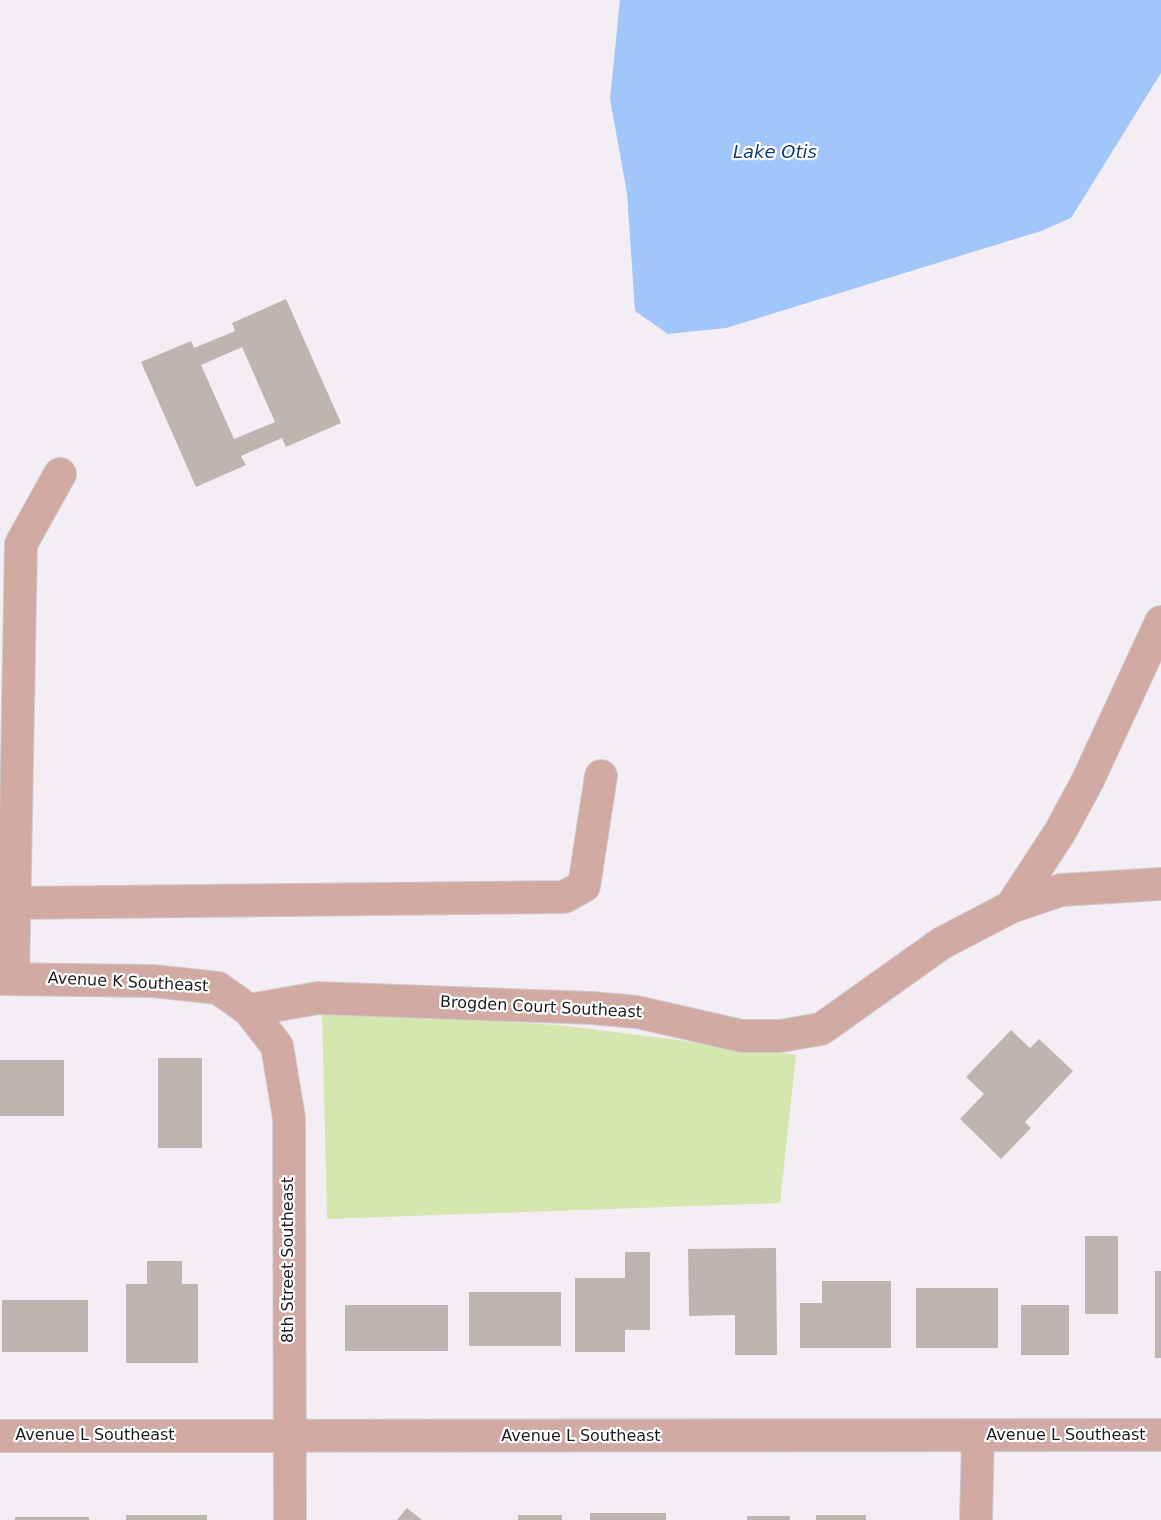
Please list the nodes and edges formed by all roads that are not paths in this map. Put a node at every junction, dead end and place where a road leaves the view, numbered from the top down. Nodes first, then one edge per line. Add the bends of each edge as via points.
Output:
1 (60, 474) dead end
2 (1161, 622) edge
3 (601, 776) dead end
4 (1161, 884) edge
5 (13, 903) junction
6 (1011, 907) junction
7 (6, 979) edge
8 (249, 1010) junction
9 (1161, 1435) edge
10 (0, 1436) edge
11 (289, 1437) junction
12 (978, 1437) junction
13 (290, 1520) edge
14 (976, 1520) edge

1 - 5 street via 21,544
2 - 6 street, Brogden Court Southeast via 1088,780 1060,832
3 - 5 street via 584,886 564,897
4 - 6 street, Brogden Court Southeast via 1061,890
5 - 7 street
6 - 8 street, Brogden Court Southeast via 942,943 821,1029 780,1036 742,1036 637,1012 592,1008 318,998
7 - 8 street, Avenue K Southeast via 153,981 218,988
8 - 11 street, 8th Street Southeast via 276,1046 289,1118
9 - 12 street, Avenue L Southeast
10 - 11 street, Avenue L Southeast
11 - 12 street, Avenue L Southeast
11 - 13 street, 8th Street Southeast
12 - 14 street

